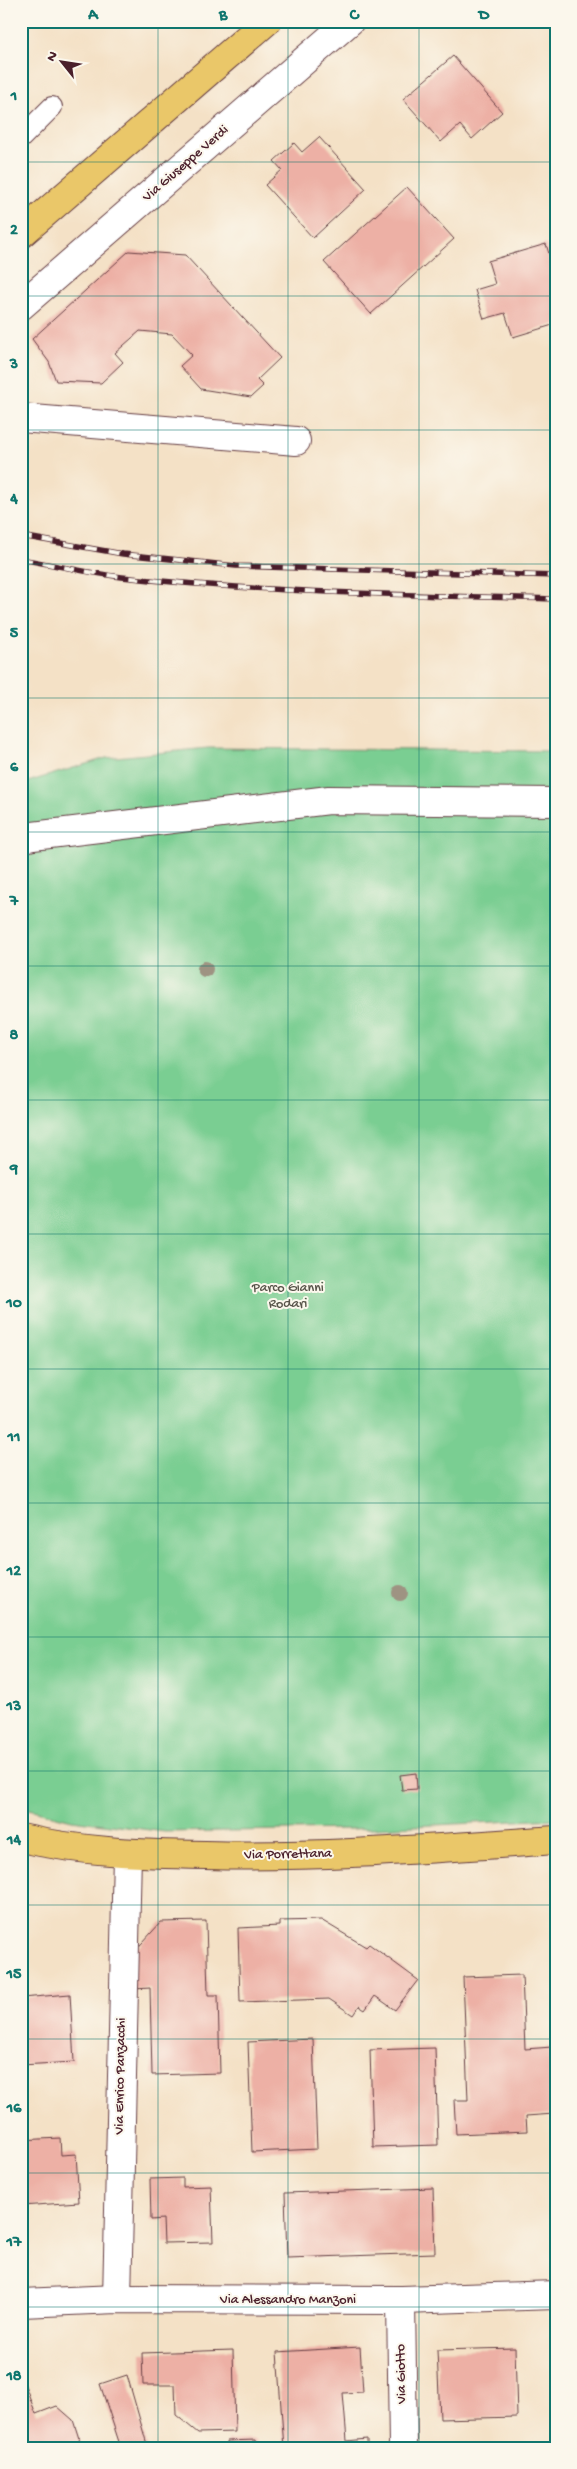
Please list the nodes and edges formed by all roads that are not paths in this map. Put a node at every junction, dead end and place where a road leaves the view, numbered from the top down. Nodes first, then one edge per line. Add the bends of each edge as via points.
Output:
1 (267, 21) edge
2 (350, 21) edge
3 (52, 107) dead end
4 (21, 138) edge
5 (21, 234) edge
6 (21, 306) edge
7 (21, 418) edge
8 (296, 441) dead end
9 (556, 802) edge
10 (21, 839) edge
11 (21, 1838) edge
12 (556, 1840) edge
13 (127, 1854) junction
14 (556, 2296) edge
15 (117, 2299) junction
16 (401, 2300) junction
17 (21, 2303) edge
18 (403, 2448) edge

1 - 5 main road
2 - 6 street, Via Giuseppe Verdi
3 - 4 lane
7 - 8 street
9 - 10 street via 329,800
11 - 13 main road, Via Porrettana
12 - 13 main road, Via Porrettana via 273,1857
13 - 15 street, Via Enrico Panzacchi
14 - 16 street, Via Alessandro Manzoni
15 - 16 street, Via Alessandro Manzoni
15 - 17 street, Via Alessandro Manzoni
16 - 18 street, Via Giotto

